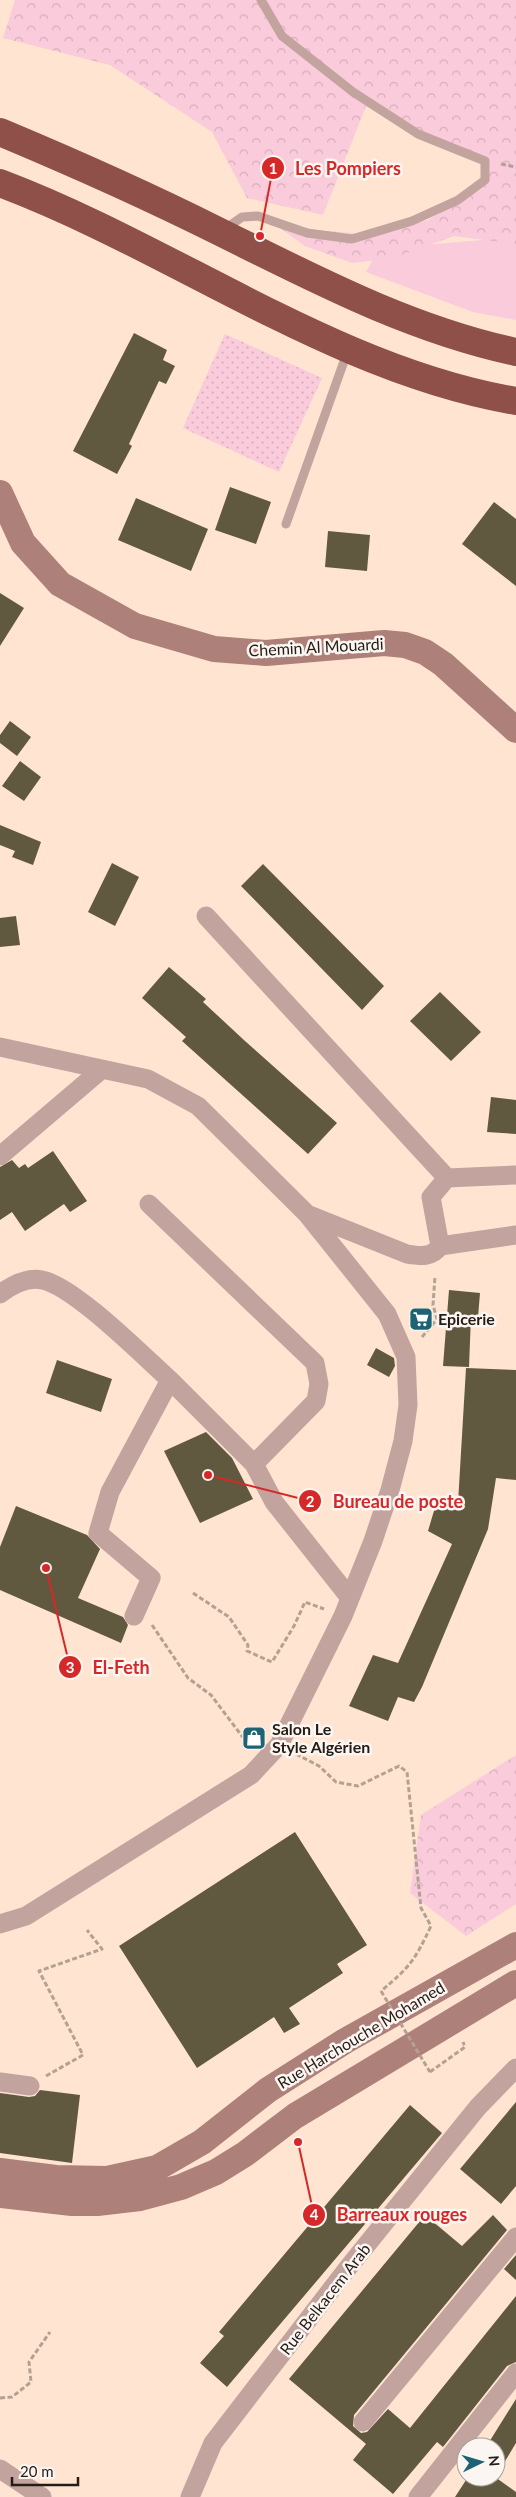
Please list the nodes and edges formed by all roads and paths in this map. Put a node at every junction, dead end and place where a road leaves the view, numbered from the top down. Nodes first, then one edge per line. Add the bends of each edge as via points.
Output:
1 (261, 0) edge
2 (0, 132) edge
3 (0, 183) edge
4 (220, 232) junction
5 (349, 348) junction
6 (516, 352) edge
7 (516, 401) edge
8 (0, 493) edge
9 (286, 524) dead end
10 (516, 730) edge
11 (206, 916) dead end
12 (0, 1047) edge
13 (101, 1070) junction
14 (0, 1156) edge
15 (516, 1175) edge
16 (447, 1178) junction
17 (149, 1204) dead end
18 (307, 1214) junction
19 (516, 1235) edge
20 (440, 1246) junction
21 (435, 1276) dead end
22 (0, 1294) edge
23 (422, 1337) dead end
24 (170, 1380) junction
25 (254, 1464) junction
26 (193, 1593) dead end
27 (350, 1598) junction
28 (304, 1602) dead end
29 (136, 1611) joint
30 (253, 1751) dead end
31 (319, 1766) dead end
32 (0, 1924) edge
33 (87, 1930) dead end
34 (516, 1945) edge
35 (516, 1983) edge
36 (465, 2047) dead end
37 (516, 2068) edge
38 (0, 2082) edge
39 (30, 2086) joint
40 (0, 2171) edge
41 (136, 2187) junction
42 (0, 2195) edge
43 (516, 2237) edge
44 (50, 2332) dead end
45 (516, 2373) edge
46 (0, 2398) edge
47 (363, 2422) dead end
48 (0, 2469) edge
49 (42, 2497) edge
50 (190, 2497) edge
51 (418, 2497) edge

1 - 4 lane via 282,36 354,92 418,134 486,161 485,180 458,200 412,221 352,239 307,233 258,216 242,218
2 - 4 highway via 92,171
3 - 5 highway via 93,222
4 - 6 highway via 373,307 411,322
5 - 7 highway via 424,378
5 - 9 lane
8 - 10 street, Chemin Al Mouardi via 23,543 60,584 135,626 214,649 266,653 384,643 405,645 426,652 443,664
11 - 16 street
12 - 13 street
13 - 14 street
13 - 18 street via 148,1079 198,1106
15 - 16 street
16 - 20 street via 431,1197
17 - 25 street via 315,1363 319,1384 316,1402
18 - 20 street via 407,1254 424,1256 436,1252
18 - 27 street via 387,1314 406,1357 408,1405 403,1441 390,1490
19 - 20 street
21 - 23 path via 433,1305 437,1318
22 - 24 street via 15,1283 42,1280 67,1290
24 - 25 street
24 - 29 street via 110,1492 98,1532 151,1578
25 - 27 street via 274,1502
26 - 28 path via 229,1617 248,1645 247,1651 272,1662
27 - 32 street via 279,1745 251,1775 26,1916
29 - 30 path via 188,1678 211,1695
31 - 36 path, bridge via 336,1782 358,1786 399,1766 407,1772 421,1908 431,1926 408,1969 381,1991 430,2072
33 - 39 path via 102,1949 39,1970 83,2054
34 - 41 street, Rue Harchouche Mohamed via 345,2041 268,2090 180,2157 157,2168
35 - 41 street via 296,2116 216,2172 181,2187
37 - 50 street, Rue Belkacem Arab via 478,2107 347,2269 225,2428 213,2444
38 - 39 street
40 - 41 street
41 - 42 street via 121,2201 72,2203
43 - 47 street
44 - 46 path via 29,2362 31,2382 12,2397
45 - 51 street
48 - 49 street

